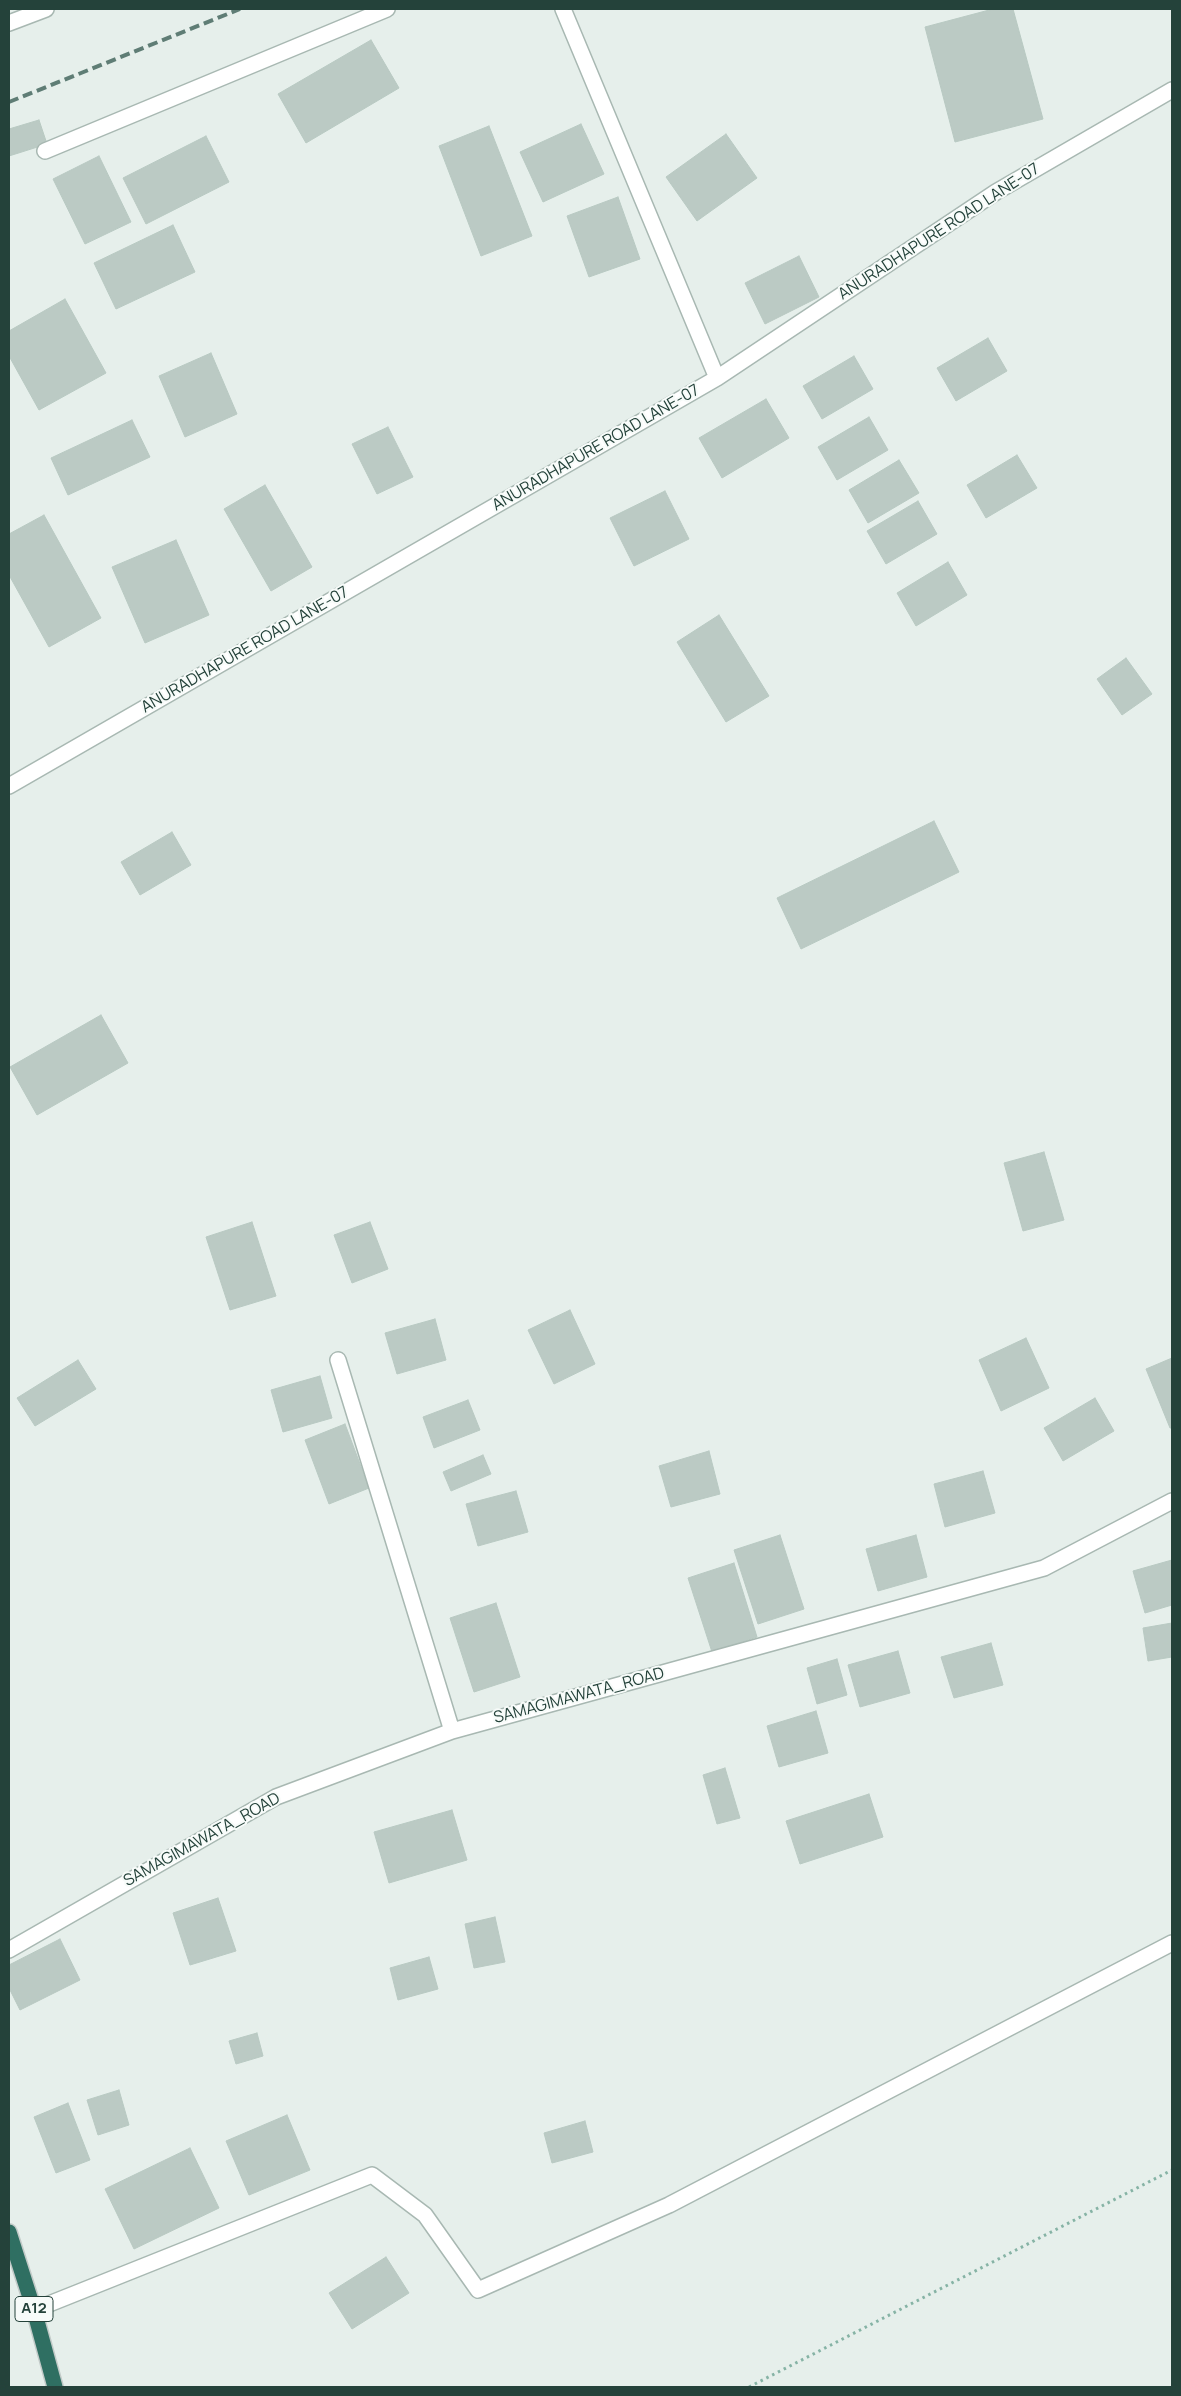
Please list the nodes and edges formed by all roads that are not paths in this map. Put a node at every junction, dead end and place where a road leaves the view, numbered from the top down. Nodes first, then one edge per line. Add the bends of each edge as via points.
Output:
1 (46, 9) edge
2 (387, 9) edge
3 (563, 9) edge
4 (15, 17) edge
5 (1172, 90) edge
6 (45, 151) dead end
7 (717, 378) junction
8 (9, 786) edge
9 (338, 1360) dead end
10 (1172, 1501) edge
11 (452, 1731) junction
12 (1172, 1943) edge
13 (9, 1950) edge
14 (9, 2232) edge
15 (34, 2310) junction
16 (55, 2387) edge

1 - 4 street
2 - 6 street
3 - 7 street
5 - 7 street, ANURADHAPURE ROAD LANE-07 via 996,192
7 - 8 street, ANURADHAPURE ROAD LANE-07
9 - 11 street
10 - 11 street, SAMAGIMAWATA_ROAD via 1044,1568
11 - 13 street, SAMAGIMAWATA_ROAD via 276,1797
12 - 15 street via 669,2205 478,2290 425,2215 372,2175
14 - 15 highway, A12
15 - 16 highway, A12

